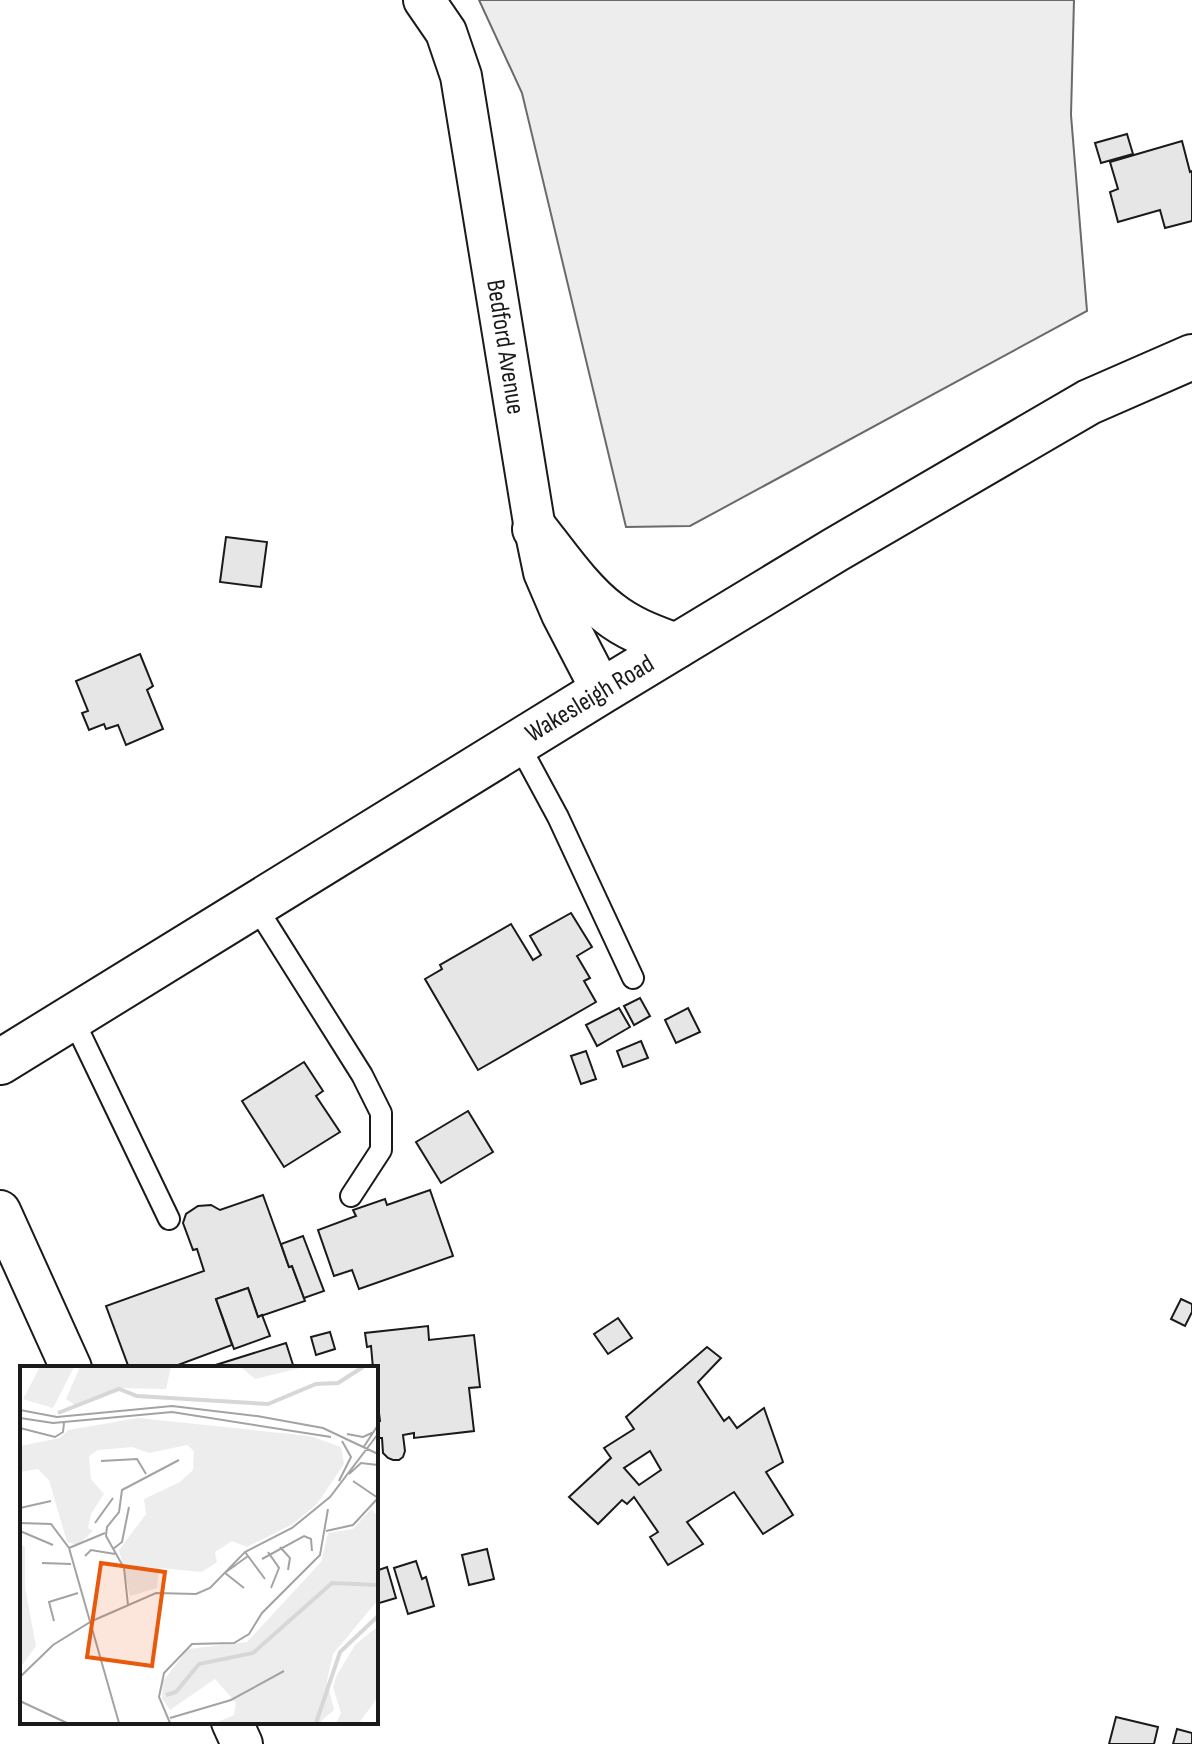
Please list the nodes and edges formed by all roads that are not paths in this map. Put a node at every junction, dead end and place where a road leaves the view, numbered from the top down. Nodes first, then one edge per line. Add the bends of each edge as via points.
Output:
1 (424, 0) edge
2 (1192, 357) edge
3 (535, 529) junction
4 (676, 646) junction
5 (602, 691) junction
6 (518, 743) junction
7 (255, 905) junction
8 (633, 978) dead end
9 (72, 1017) junction
10 (0, 1062) edge
11 (351, 1196) dead end
12 (0, 1211) edge
13 (169, 1219) dead end
14 (70, 1366) edge
15 (233, 1724) edge
16 (242, 1744) edge

1 - 3 street, Bedford Avenue via 446,32 461,76
2 - 4 main road, Wakesleigh Road via 1089,402
3 - 4 main road via 607,612
3 - 5 street, Bedford Avenue via 544,572
4 - 5 main road, Wakesleigh Road
5 - 6 main road, Wakesleigh Road
6 - 7 main road, Wakesleigh Road
6 - 8 lane
7 - 9 main road, Wakesleigh Road
7 - 11 lane via 381,1113 381,1150
9 - 10 main road, Wakesleigh Road
9 - 13 lane
12 - 14 street
15 - 16 street

